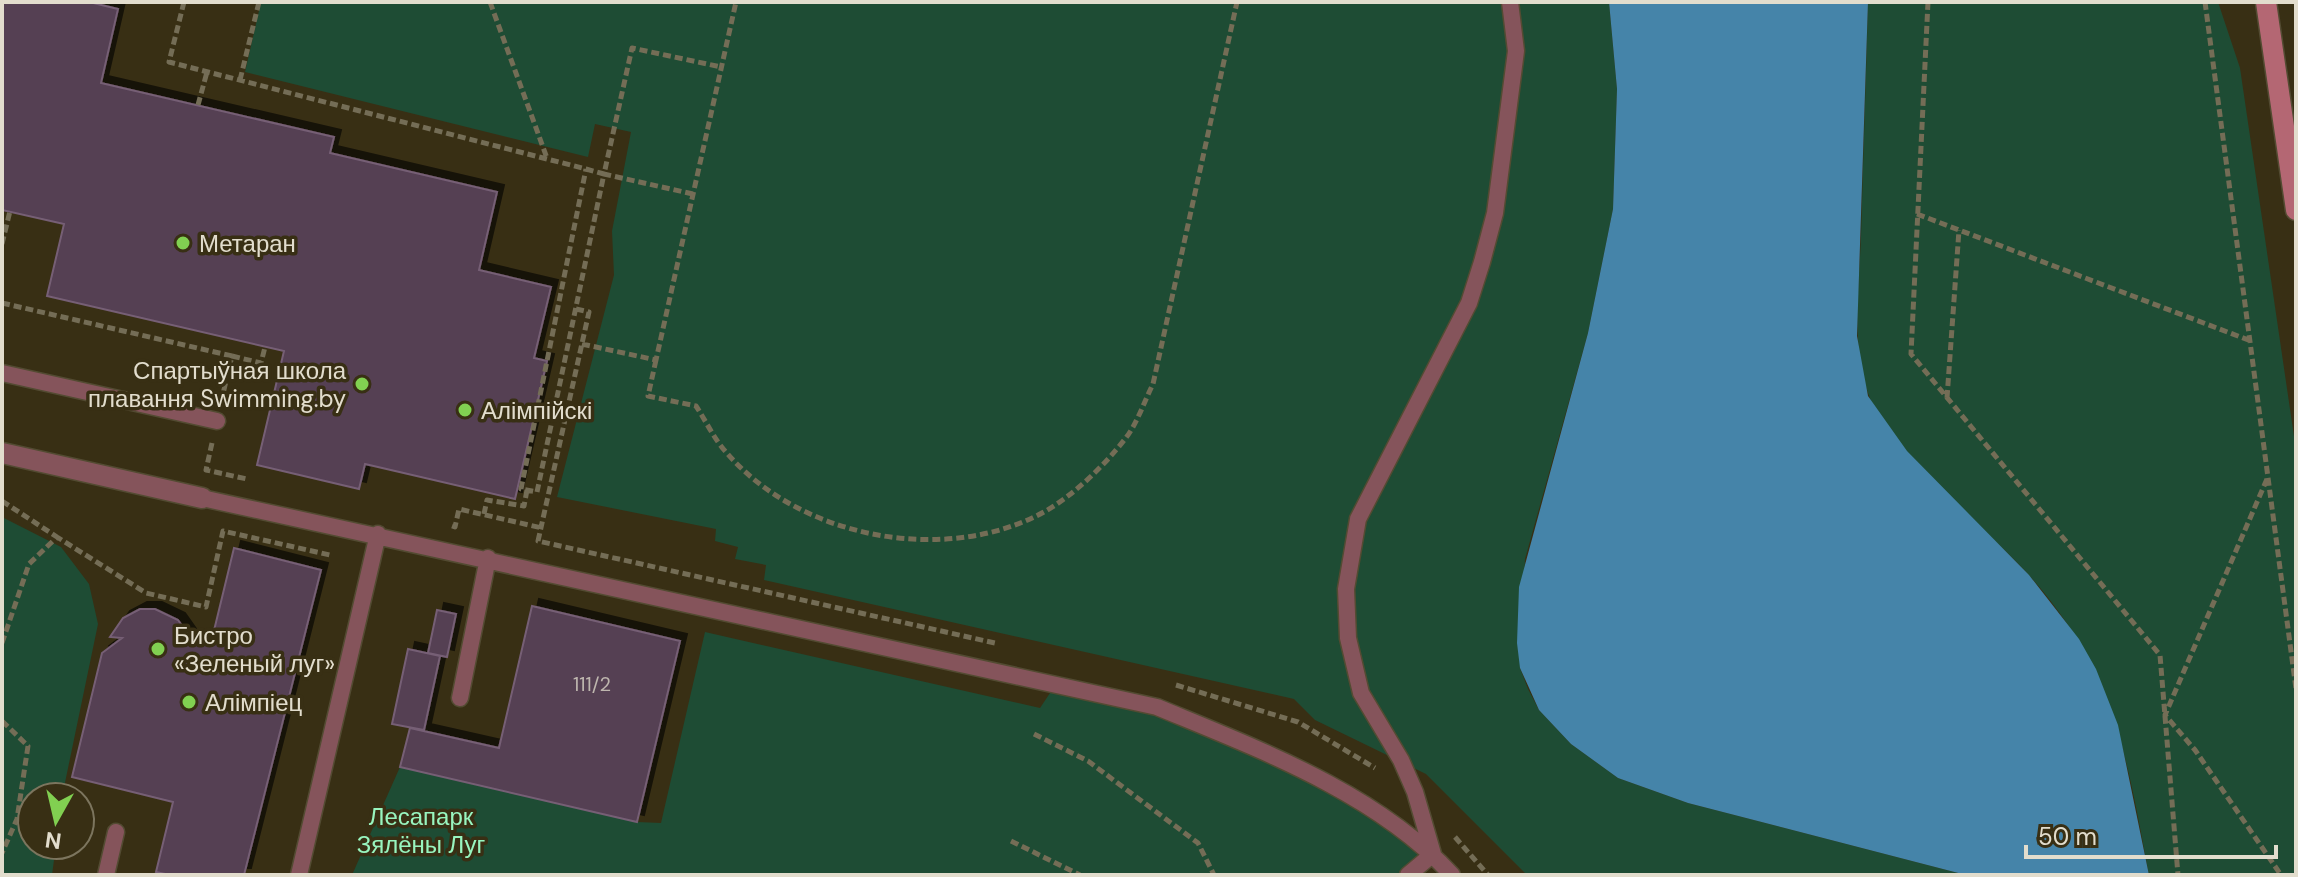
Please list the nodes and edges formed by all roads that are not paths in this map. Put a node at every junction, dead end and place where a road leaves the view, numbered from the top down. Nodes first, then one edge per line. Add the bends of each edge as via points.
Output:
1 (1510, 2) edge
2 (2266, 2) edge
3 (2296, 210) edge
4 (2, 373) edge
5 (217, 421) road end
6 (2, 453) edge
7 (202, 498) joint
8 (378, 534) junction
9 (488, 558) junction
10 (460, 698) dead end
11 (116, 832) dead end
12 (1433, 854) junction
13 (106, 875) edge
14 (299, 875) edge
15 (1408, 875) edge
16 (1452, 875) edge

1 - 12 lane via 1516,51 1495,213 1482,262 1469,303 1358,519 1346,589 1348,638 1361,693 1401,760
2 - 3 main road
4 - 5 lane
6 - 7 street
7 - 8 lane
8 - 9 lane
8 - 14 lane
9 - 10 lane
9 - 12 lane via 1157,707 1281,758
11 - 13 lane
12 - 15 lane
12 - 16 lane

